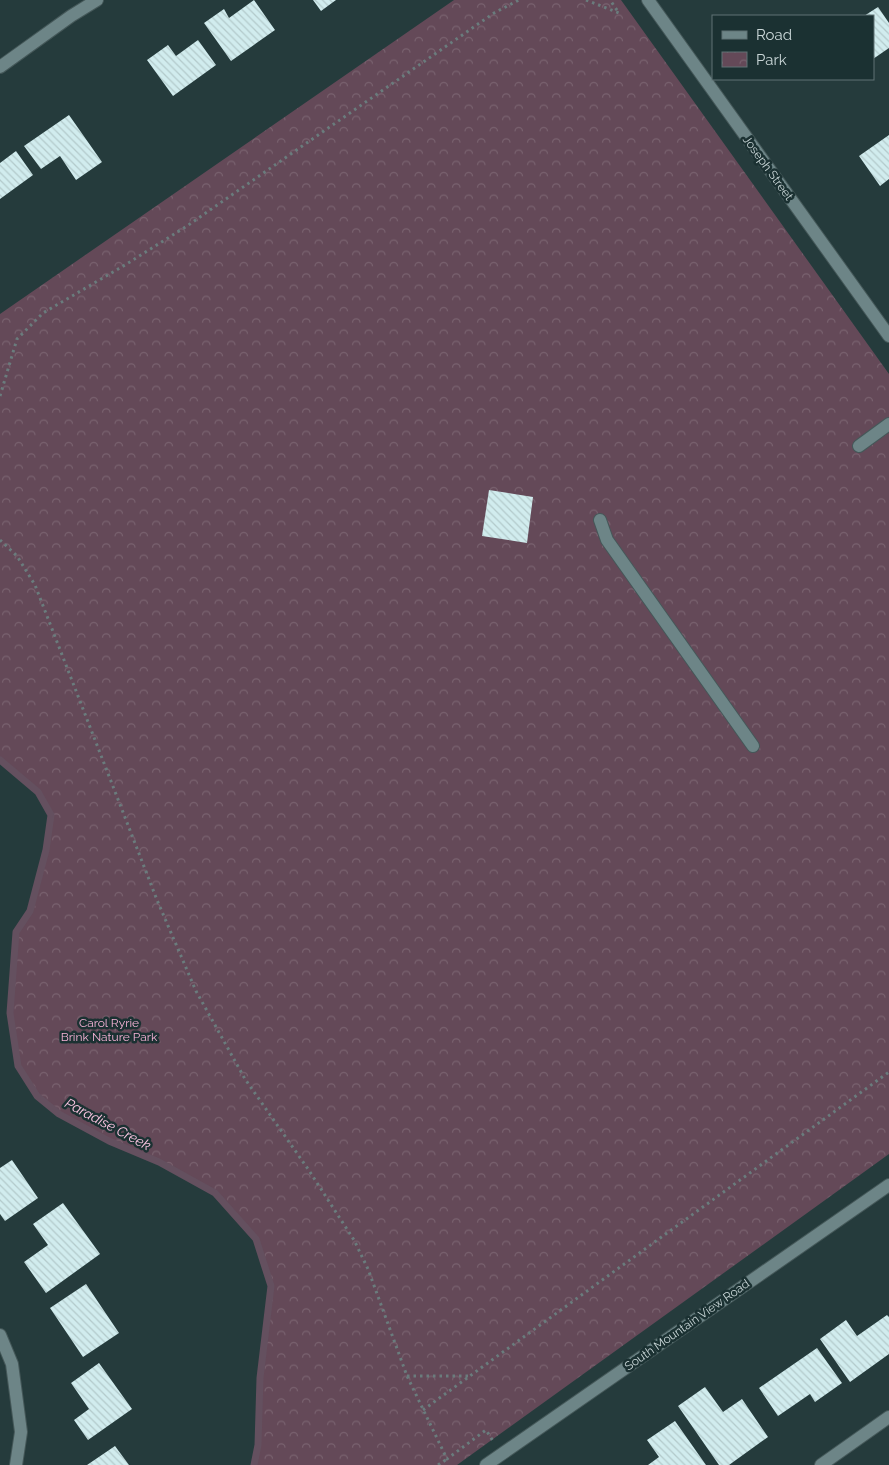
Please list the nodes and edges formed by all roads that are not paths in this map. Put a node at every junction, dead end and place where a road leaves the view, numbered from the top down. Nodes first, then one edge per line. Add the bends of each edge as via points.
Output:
1 (97, 0) edge
2 (648, 0) edge
3 (0, 67) edge
4 (889, 336) edge
5 (889, 424) edge
6 (859, 446) dead end
7 (600, 520) dead end
8 (753, 746) dead end
9 (889, 1185) edge
10 (0, 1335) edge
11 (889, 1417) edge
12 (16, 1465) edge
13 (486, 1465) edge
14 (821, 1465) edge

1 - 3 street
2 - 4 street, Joseph Street
5 - 6 street
7 - 8 street via 607,540
9 - 13 street, South Mountain View Road
10 - 12 street via 12,1364 21,1432
11 - 14 street

